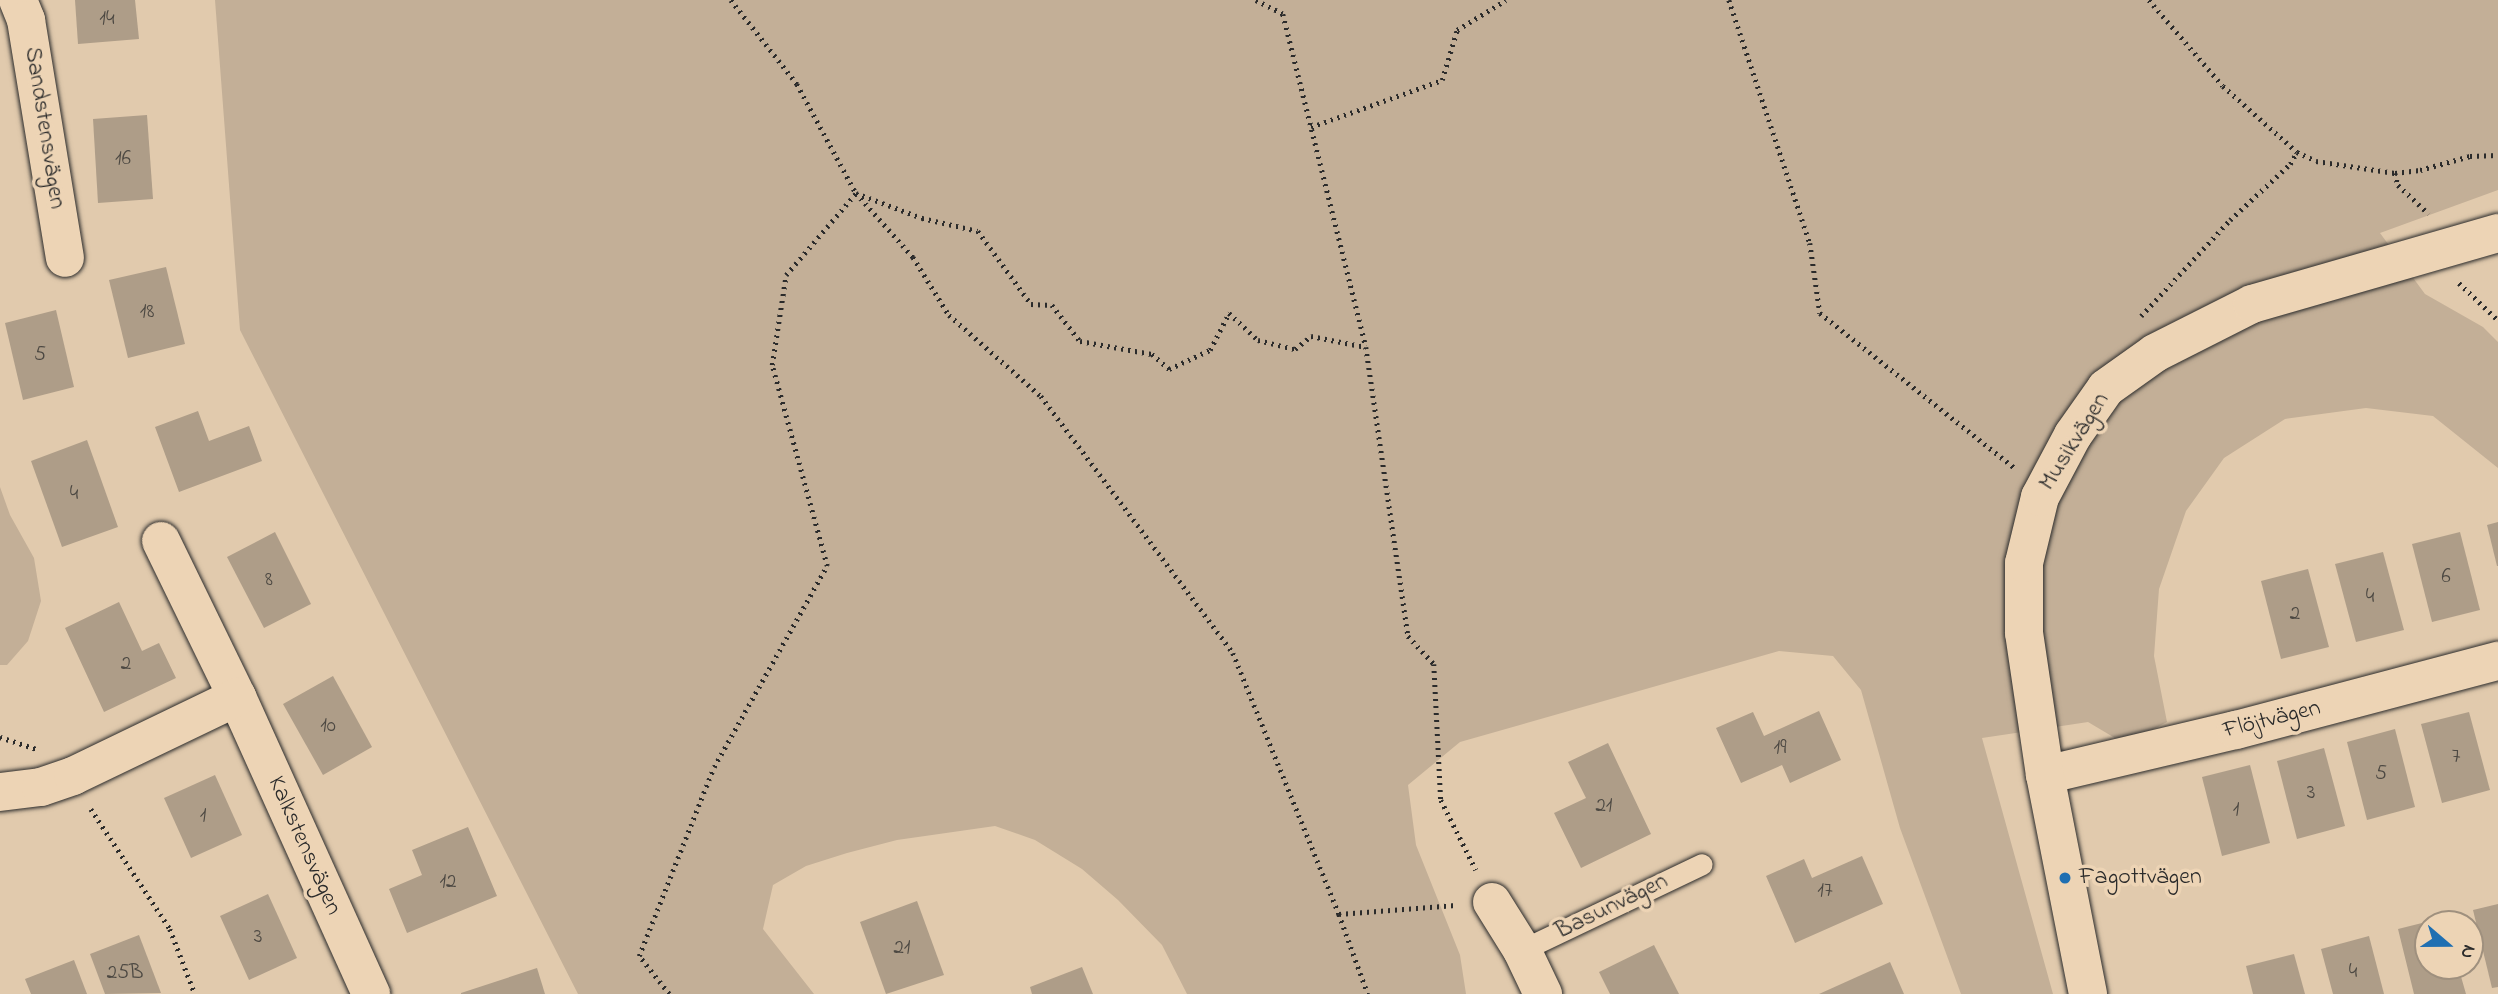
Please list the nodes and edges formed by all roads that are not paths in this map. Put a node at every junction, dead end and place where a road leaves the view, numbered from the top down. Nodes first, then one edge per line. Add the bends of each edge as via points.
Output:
1 (18, 0) edge
2 (2498, 233) edge
3 (65, 258) dead end
4 (161, 541) dead end
5 (2498, 661) edge
6 (237, 697) junction
7 (2045, 775) junction
8 (0, 792) edge
9 (1702, 864) dead end
10 (1492, 902) road end
11 (1522, 950) junction
12 (371, 994) edge
13 (1543, 994) edge
14 (2088, 994) edge

1 - 3 street, Sandstensvägen via 26,20
2 - 7 street, Musikvägen via 2252,304 2155,354 2106,388 2073,435 2040,497 2024,563 2024,633
4 - 6 street, Kalkstensvägen
5 - 7 street, Flöjtvägen
6 - 8 street via 73,776 41,787
6 - 12 street, Kalkstensvägen
7 - 14 street, Musikvägen
9 - 11 lane, Basunvägen
10 - 11 street
11 - 13 street

